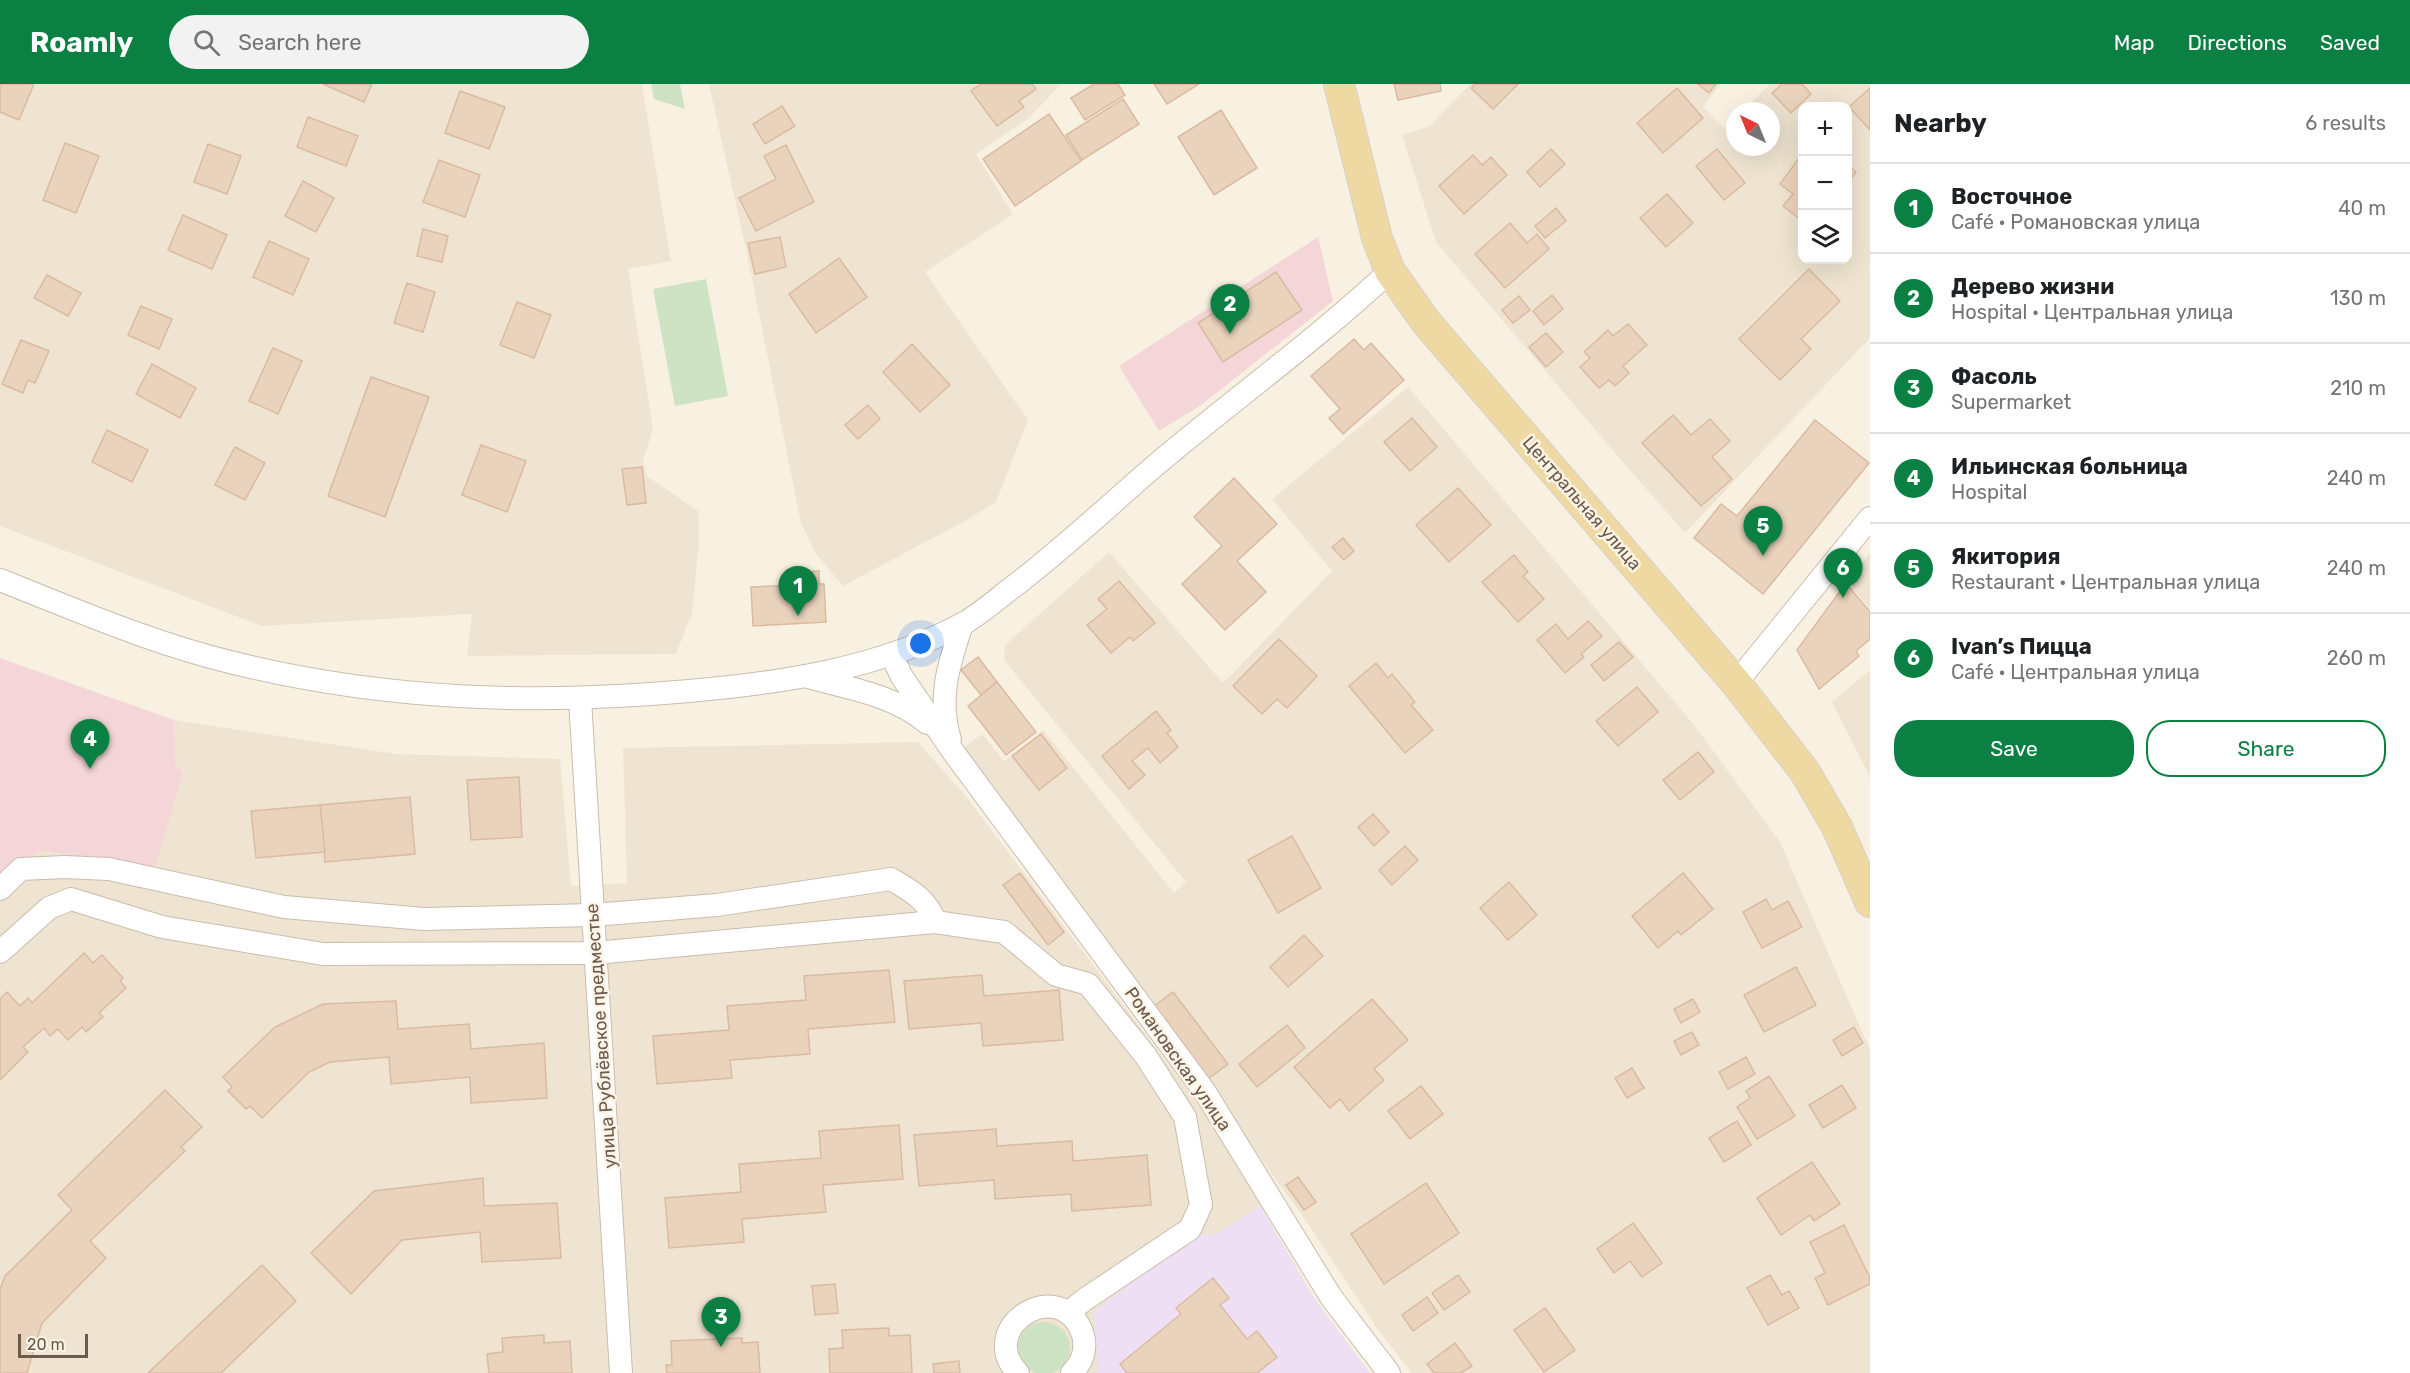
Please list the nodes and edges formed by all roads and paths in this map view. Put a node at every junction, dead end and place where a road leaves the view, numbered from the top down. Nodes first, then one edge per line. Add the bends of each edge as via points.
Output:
1 (1339, 84) edge
2 (1390, 271) junction
3 (1870, 518) edge
4 (0, 580) edge
5 (962, 624) junction
6 (891, 654) junction
7 (804, 676) junction
8 (1736, 683) junction
9 (580, 699) junction
10 (954, 753) junction
11 (65, 867) junction
12 (0, 889) edge
13 (71, 898) junction
14 (1870, 902) edge
15 (593, 915) junction
16 (935, 922) junction
17 (0, 952) edge
18 (595, 953) junction
19 (1068, 1313) junction
20 (621, 1373) edge
21 (1018, 1373) edge
22 (1072, 1373) edge
23 (1389, 1373) edge

1 - 2 main road, Центральная улица via 1377,238
2 - 5 street via 1027,576
2 - 8 main road, Центральная улица via 1426,322
3 - 8 street
4 - 9 street via 158,640 232,663 344,686 475,699
5 - 6 street
5 - 10 street, Романовская улица via 946,675 943,700
6 - 7 street
6 - 10 street, Романовская улица via 902,677
7 - 9 street via 730,688
7 - 10 street, Романовская улица via 903,706 931,726
8 - 14 main road, Центральная улица via 1805,772 1837,827
9 - 15 street, улица Рублёвское предместье
10 - 23 street, Романовская улица via 1205,1092 1331,1297
11 - 12 street via 21,869
11 - 13 street
11 - 15 street via 109,868 284,907 424,919
13 - 17 street via 49,908
13 - 18 street via 162,927 323,954
15 - 16 street via 717,905 891,879 915,893 932,911
15 - 18 street, улица Рублёвское предместье
16 - 18 street
16 - 19 street via 1004,932 1056,975 1088,984 1146,1055 1185,1117 1201,1204 1190,1229
18 - 20 street, улица Рублёвское предместье
19 - 21 street via 1054,1307 1039,1307 1024,1312 1013,1323 1006,1352
19 - 22 street via 1084,1339 1084,1354

